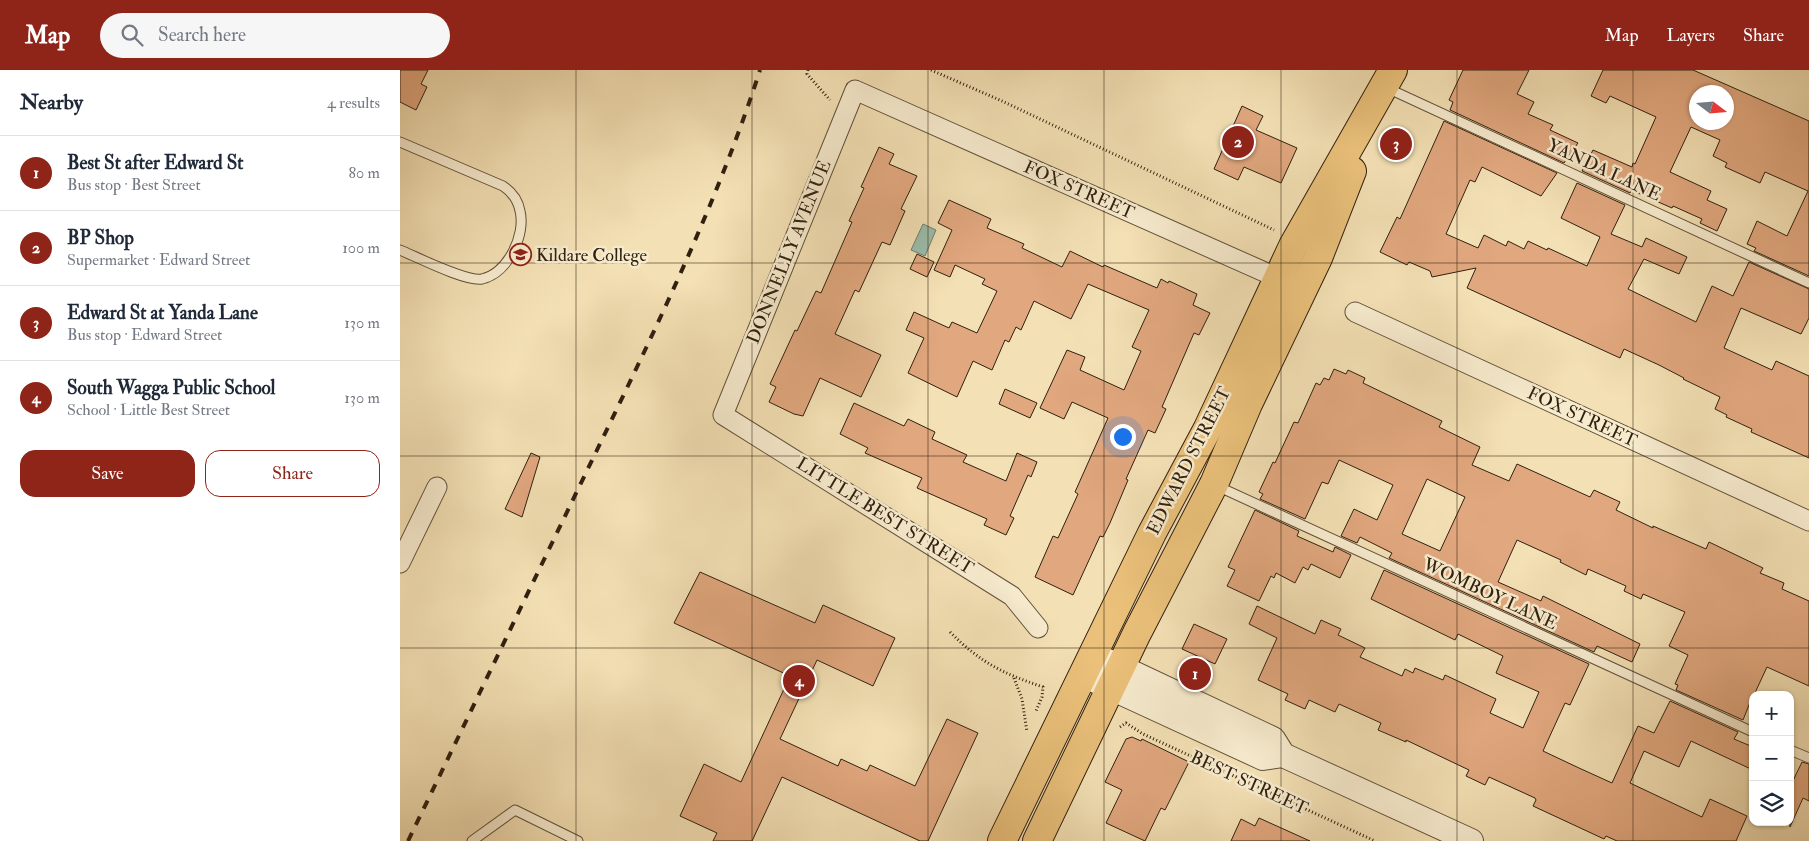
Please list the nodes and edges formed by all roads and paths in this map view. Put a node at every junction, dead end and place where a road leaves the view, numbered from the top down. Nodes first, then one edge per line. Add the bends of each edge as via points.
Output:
1 (808, 70) edge
2 (931, 70) edge
3 (1389, 78) edge
4 (855, 90) joint
5 (835, 100) dead end
6 (400, 142) edge
7 (1274, 230) dead end
8 (400, 250) edge
9 (1278, 278) junction
10 (1809, 283) edge
11 (1303, 290) junction
12 (1355, 312) dead end
13 (722, 415) joint
14 (1214, 484) junction
15 (437, 487) dead end
16 (1809, 521) edge
17 (400, 563) edge
18 (1038, 628) dead end
19 (950, 632) dead end
20 (1088, 664) junction
21 (1116, 677) junction
22 (1014, 678) junction
23 (1043, 687) dead end
24 (1120, 727) dead end
25 (1749, 730) edge
26 (1027, 732) dead end
27 (1794, 752) edge
28 (1809, 758) edge
29 (472, 841) edge
30 (578, 841) edge
31 (1002, 841) edge
32 (1037, 841) edge
33 (1375, 841) edge
34 (1470, 841) edge

1 - 5 path via 807,74 830,100
2 - 7 path
3 - 9 highway, EDWARD STREET
3 - 10 lane, YANDA LANE
3 - 11 highway, EDWARD STREET
4 - 9 street, FOX STREET
4 - 13 street, DONNELLY AVENUE
6 - 8 lane via 503,186 515,198 521,221 518,241 504,264 494,274 482,279 466,278
9 - 11 street, FOX STREET
9 - 20 highway, EDWARD STREET via 1208,428
11 - 14 highway, EDWARD STREET
12 - 16 street, FOX STREET
13 - 18 street, LITTLE BEST STREET via 1012,596
14 - 21 highway, EDWARD STREET
14 - 25 lane, WOMBOY LANE
15 - 17 street
19 - 22 path via 988,664
20 - 21 street
20 - 31 highway, EDWARD STREET
21 - 32 highway, EDWARD STREET
21 - 34 street via 1272,740 1283,755
22 - 23 path
22 - 26 path via 1022,699
24 - 33 path, BEST STREET via 1126,723 1143,734
27 - 28 lane
29 - 30 lane via 514,810

